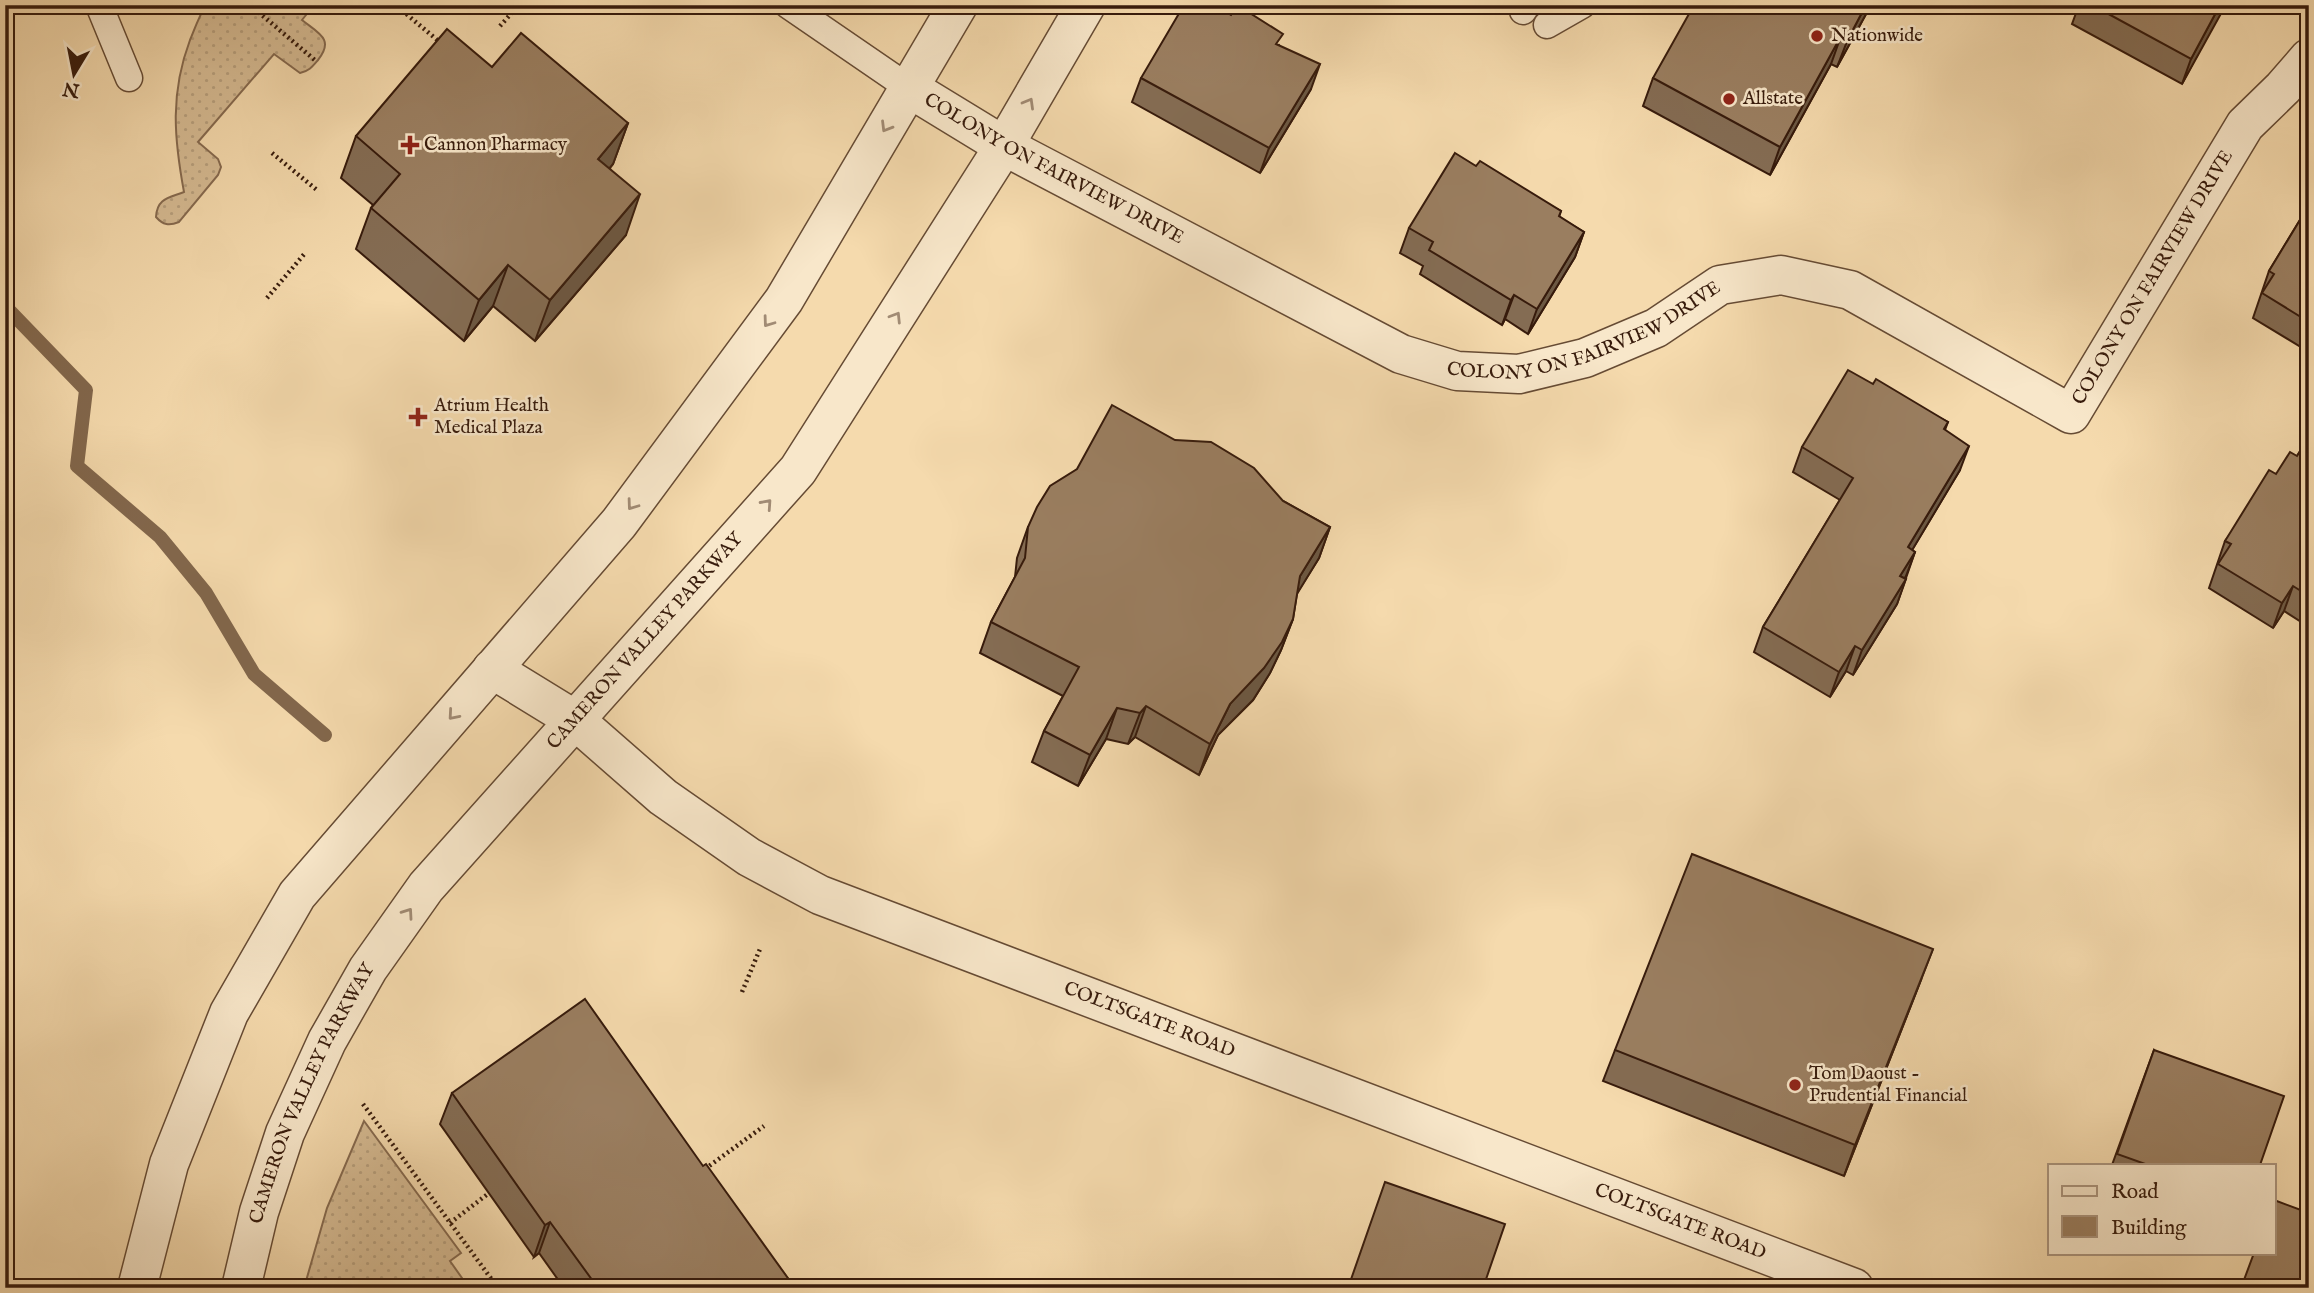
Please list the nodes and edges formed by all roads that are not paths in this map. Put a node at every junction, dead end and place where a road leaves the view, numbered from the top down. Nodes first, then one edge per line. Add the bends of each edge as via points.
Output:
1 (99, 5) edge
2 (788, 5) edge
3 (958, 5) edge
4 (1086, 5) edge
5 (1565, 5) edge
6 (1582, 5) edge
7 (1536, 13) edge
8 (2309, 58) edge
9 (129, 78) dead end
10 (909, 88) junction
11 (1004, 146) junction
12 (492, 669) junction
13 (575, 720) junction
14 (137, 1288) edge
15 (241, 1288) edge
16 (1854, 1288) edge

1 - 9 lane
2 - 10 lane
3 - 10 street
11 -> 4 street, CAMERON VALLEY PARKWAY
5 - 7 lane
6 - 7 lane
8 - 11 street, COLONY ON FAIRVIEW DRIVE via 2245,125 2071,415 1850,290 1781,275 1720,285 1657,328 1586,358 1519,374 1457,371 1401,354
10 - 11 street, COLONY ON FAIRVIEW DRIVE
10 -> 12 street via 784,300 619,523
13 -> 11 street, CAMERON VALLEY PARKWAY via 798,470
12 - 13 street, COLTSGATE ROAD
12 -> 14 street via 297,895 229,1013 169,1164
15 -> 13 street, CAMERON VALLEY PARKWAY via 285,1133 327,1041 368,969 426,887
13 - 16 street, COLTSGATE ROAD via 663,797 749,857 820,895

